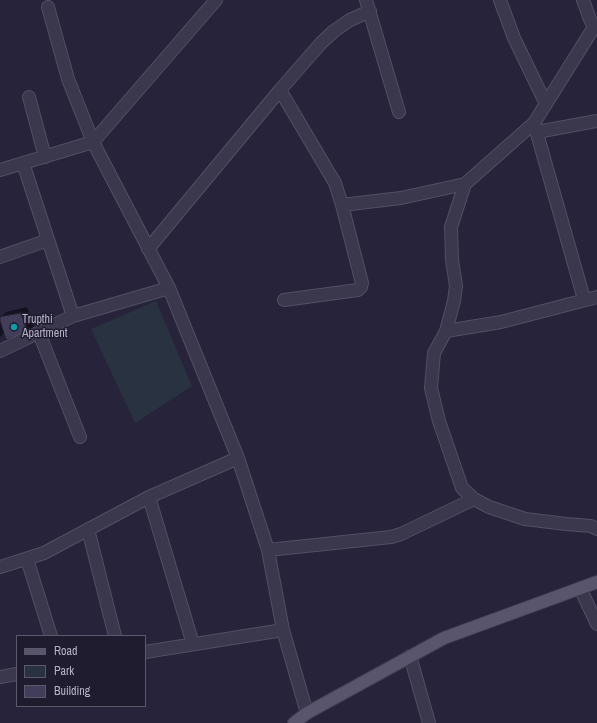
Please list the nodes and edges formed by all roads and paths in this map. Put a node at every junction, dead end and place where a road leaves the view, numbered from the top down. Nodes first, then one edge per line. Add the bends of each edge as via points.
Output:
1 (216, 0) edge
2 (500, 0) edge
3 (583, 0) edge
4 (368, 6) edge
5 (48, 7) dead end
6 (596, 31) edge
7 (280, 90) junction
8 (29, 97) dead end
9 (546, 104) junction
10 (399, 112) dead end
11 (597, 121) edge
12 (535, 127) junction
13 (93, 142) junction
14 (44, 153) junction
15 (0, 161) edge
16 (23, 163) junction
17 (0, 170) edge
18 (465, 184) junction
19 (342, 205) junction
20 (48, 240) junction
21 (148, 249) junction
22 (0, 257) edge
23 (169, 288) junction
24 (597, 297) edge
25 (284, 300) dead end
26 (584, 300) junction
27 (73, 316) junction
28 (446, 331) junction
29 (39, 333) junction
30 (0, 351) edge
31 (80, 437) dead end
32 (238, 458) junction
33 (149, 497) junction
34 (474, 499) junction
35 (88, 529) junction
36 (597, 529) edge
37 (268, 550) junction
38 (27, 559) junction
39 (0, 567) edge
40 (597, 582) edge
41 (580, 588) junction
42 (597, 624) edge
43 (283, 630) junction
44 (51, 635) edge
45 (115, 635) edge
46 (193, 644) junction
47 (146, 652) edge
48 (410, 656) junction
49 (16, 674) edge
50 (0, 677) edge
51 (307, 712) junction
52 (294, 723) edge
53 (429, 723) edge

1 - 13 street
2 - 9 street via 514,38
3 - 6 street
4 - 7 street via 321,42
4 - 10 street
5 - 13 street via 68,80
6 - 9 street
7 - 19 street via 335,183
7 - 21 street
8 - 14 street
9 - 12 street
11 - 12 street
12 - 18 street
12 - 26 street
13 - 14 street
13 - 21 street
14 - 15 street
14 - 16 street
16 - 17 street
16 - 20 street
18 - 19 street via 401,198
18 - 28 street via 451,227 456,286
19 - 25 street via 362,283 361,288
20 - 22 street
20 - 27 street
21 - 23 street
23 - 27 street
23 - 32 street
24 - 26 street
26 - 28 street via 501,322
27 - 29 street
28 - 34 street via 434,353 431,388 439,421 462,488
29 - 30 street
29 - 31 street
32 - 33 street
32 - 37 street
33 - 35 street
33 - 46 street
34 - 36 street via 525,519 592,526
34 - 37 street via 391,537
35 - 38 street via 44,553
35 - 45 street
37 - 43 street
38 - 39 street
38 - 44 street
40 - 41 main road
41 - 42 street
41 - 48 main road via 444,638
43 - 46 street
43 - 51 street
46 - 47 street
48 - 51 main road
48 - 53 street
49 - 50 street
51 - 52 main road

